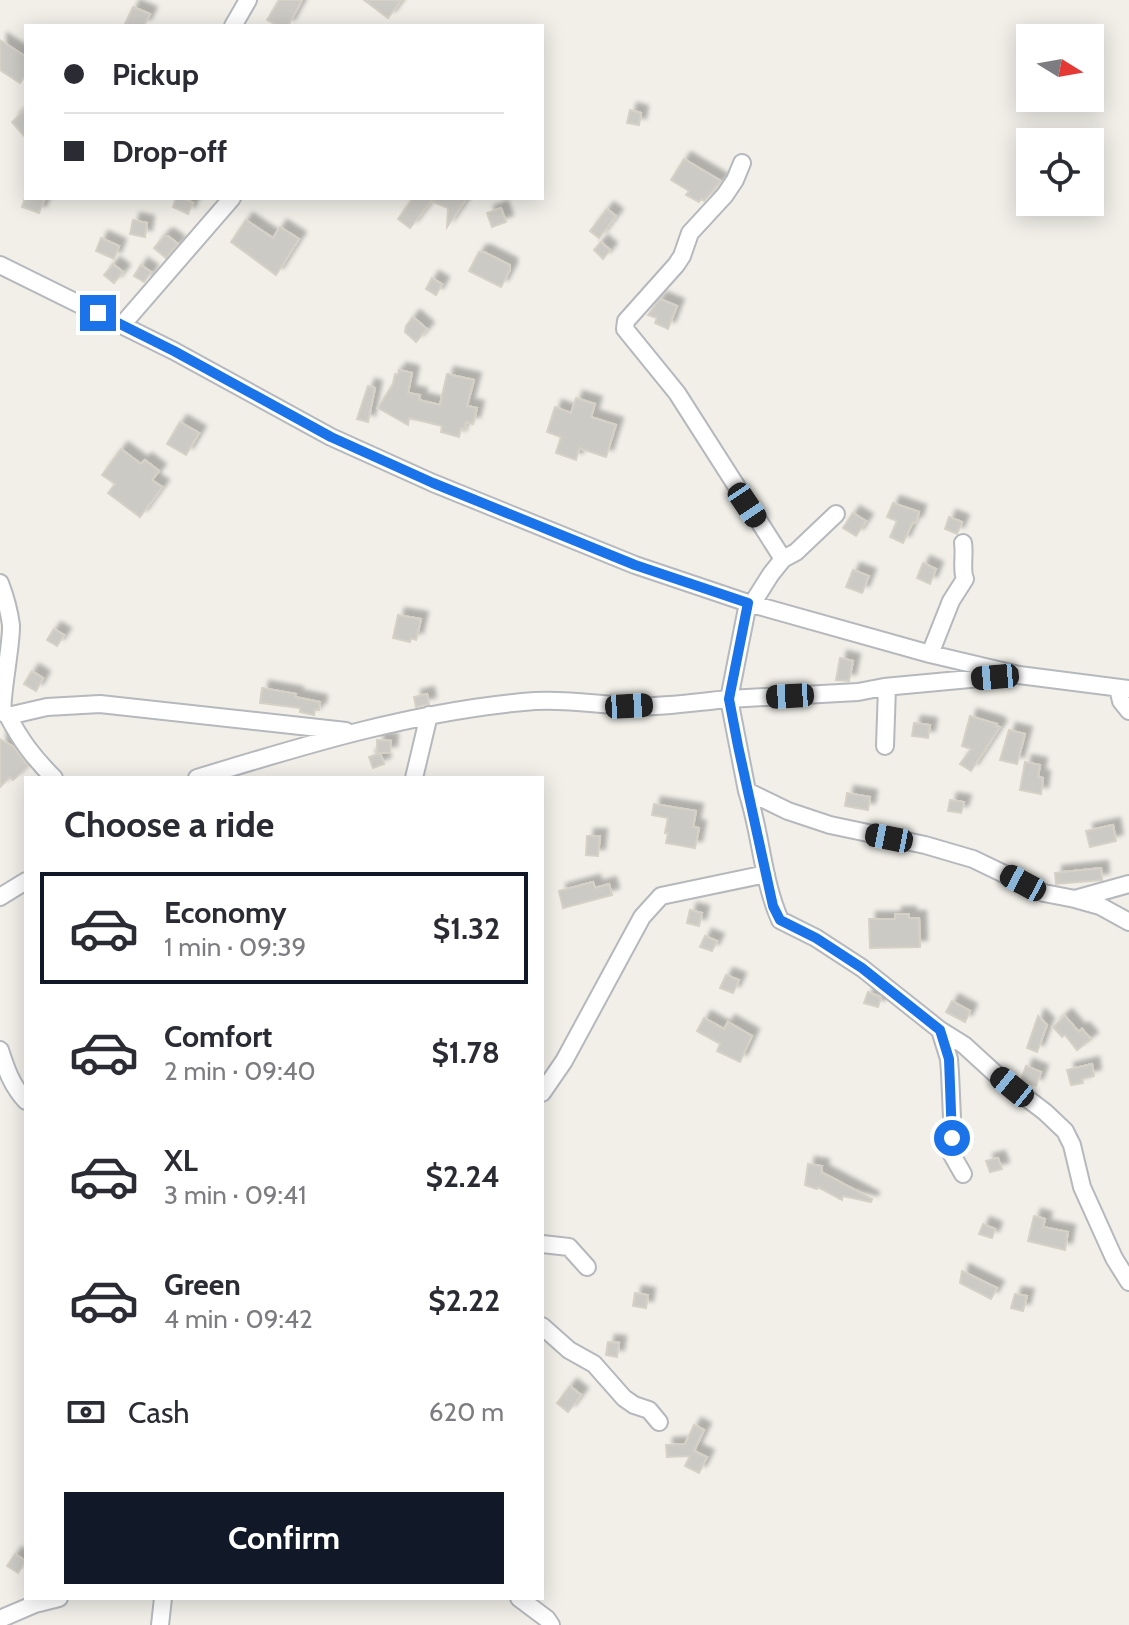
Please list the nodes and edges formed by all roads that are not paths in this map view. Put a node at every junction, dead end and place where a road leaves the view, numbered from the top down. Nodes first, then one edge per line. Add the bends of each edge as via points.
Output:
1 (248, 0) edge
2 (234, 24) edge
3 (742, 163) dead end
4 (230, 200) edge
5 (0, 265) edge
6 (122, 325) junction
7 (836, 514) dead end
8 (963, 543) dead end
9 (783, 559) junction
10 (0, 583) edge
11 (750, 603) junction
12 (930, 654) junction
13 (1019, 675) junction
14 (887, 687) junction
15 (1124, 688) edge
16 (729, 699) junction
17 (1129, 711) edge
18 (429, 715) junction
19 (8, 716) junction
20 (357, 732) junction
21 (885, 746) dead end
22 (52, 776) edge
23 (204, 776) edge
24 (414, 776) edge
25 (747, 791) junction
26 (766, 874) junction
27 (24, 882) edge
28 (1129, 884) edge
29 (0, 897) edge
30 (1075, 899) junction
31 (1129, 922) edge
32 (940, 1030) junction
33 (0, 1050) edge
34 (544, 1090) edge
35 (24, 1099) edge
36 (963, 1174) dead end
37 (544, 1244) edge
38 (587, 1267) dead end
39 (1129, 1282) edge
40 (544, 1328) edge
41 (659, 1422) dead end
42 (51, 1600) edge
43 (163, 1600) edge
44 (522, 1600) edge
45 (0, 1619) edge
46 (160, 1625) edge
47 (551, 1625) edge

1 - 2 street
3 - 9 street via 725,195 690,233 676,265 626,321 625,329 677,393
4 - 6 street
5 - 6 street
6 - 11 street via 331,437 433,483 635,565
7 - 9 street
8 - 12 street via 965,579
9 - 11 street
10 - 19 street via 11,628 1,708
11 - 12 street
11 - 16 street
12 - 13 street
13 - 14 street
13 - 15 street
14 - 16 street
14 - 21 street
15 - 17 street via 1121,701
16 - 18 street via 629,706 535,701
16 - 25 street
18 - 20 street
18 - 24 street
19 - 20 street via 100,704
19 - 22 street
20 - 23 street
25 - 26 street
25 - 30 street via 830,825 946,851 1044,893
26 - 32 street via 780,920 862,968
26 - 34 street via 661,896 642,917
27 - 29 street
28 - 30 street
30 - 31 street
32 - 36 street via 949,1059 951,1153
32 - 39 street via 1065,1131 1082,1187
33 - 35 street
37 - 38 street via 569,1247
40 - 41 street via 601,1369 624,1398 649,1410
42 - 45 street
43 - 46 street
44 - 47 street

